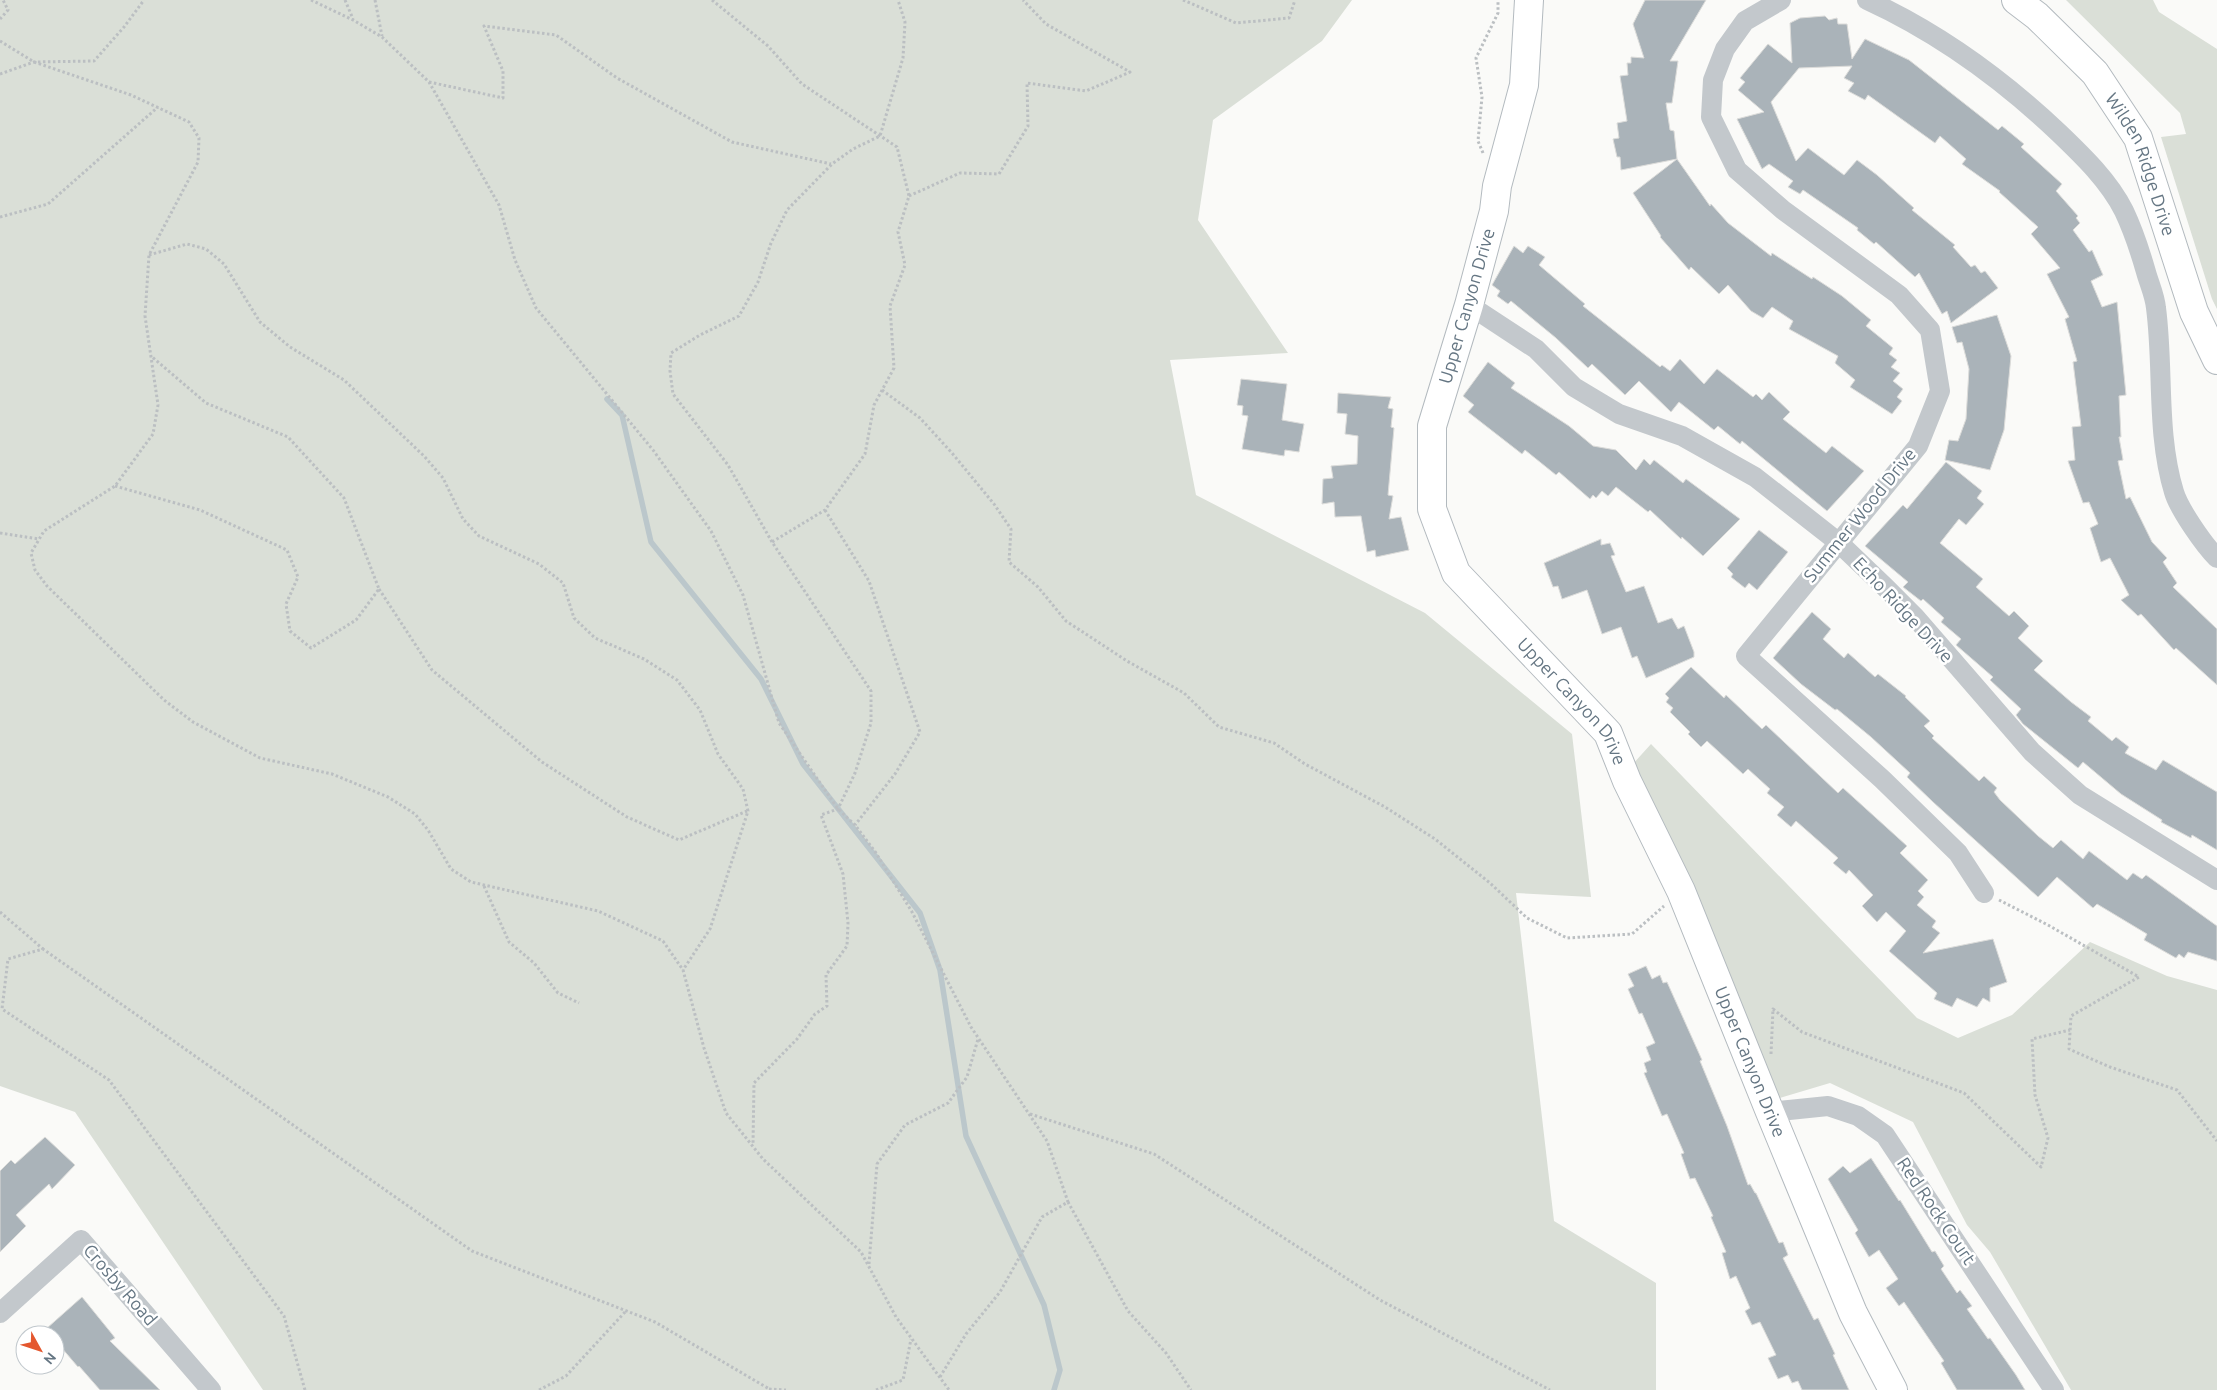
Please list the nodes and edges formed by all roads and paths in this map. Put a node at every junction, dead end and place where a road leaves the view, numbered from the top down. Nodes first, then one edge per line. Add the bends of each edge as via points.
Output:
1 (2, 0) edge
2 (144, 0) edge
3 (311, 0) edge
4 (345, 0) edge
5 (375, 0) edge
6 (712, 0) edge
7 (898, 0) edge
8 (1023, 0) edge
9 (1183, 0) edge
10 (1295, 0) edge
11 (1498, 0) edge
12 (1528, 0) edge
13 (1781, 0) edge
14 (1867, 0) edge
15 (2016, 0) edge
16 (0, 19) edge
17 (353, 20) junction
18 (382, 37) junction
19 (0, 42) edge
20 (34, 62) junction
21 (0, 74) edge
22 (428, 82) junction
23 (158, 108) junction
24 (880, 136) junction
25 (832, 164) junction
26 (1497, 186) junction
27 (909, 196) junction
28 (0, 217) edge
29 (149, 255) junction
30 (1468, 306) junction
31 (151, 356) junction
32 (2217, 360) edge
33 (882, 390) junction
34 (115, 486) junction
35 (824, 510) junction
36 (0, 532) edge
37 (39, 539) junction
38 (772, 542) dead end
39 (1838, 542) junction
40 (2217, 558) edge
41 (379, 589) junction
42 (838, 809) junction
43 (748, 811) junction
44 (855, 824) junction
45 (2217, 880) edge
46 (484, 885) junction
47 (1681, 891) junction
48 (1984, 892) joint
49 (0, 912) edge
50 (42, 949) junction
51 (683, 970) junction
52 (579, 1003) dead end
53 (2070, 1030) junction
54 (978, 1039) junction
55 (1771, 1056) dead end
56 (1770, 1112) junction
57 (1029, 1114) junction
58 (2217, 1142) edge
59 (752, 1145) junction
60 (1068, 1202) junction
61 (869, 1266) junction
62 (626, 1311) junction
63 (0, 1313) edge
64 (912, 1338) junction
65 (940, 1377) junction
66 (770, 1389) edge
67 (211, 1390) edge
68 (305, 1390) edge
69 (539, 1390) edge
70 (786, 1390) edge
71 (876, 1390) edge
72 (949, 1390) edge
73 (1191, 1390) edge
74 (1550, 1390) edge
75 (1893, 1390) edge
76 (2054, 1390) edge

1 - 16 path via 8,10
2 - 20 path via 94,61
3 - 17 path
4 - 17 path
5 - 18 path
6 - 24 path via 768,46 802,84
7 - 24 path via 905,22 903,58
8 - 27 path via 1046,24 1130,72 1086,91 1027,83 1028,126 999,174 960,173
9 - 10 path via 1236,22 1289,18
11 - 26 path via 1498,12 1476,58 1482,97 1478,141
12 - 26 street, Upper Canyon Drive via 1524,85
13 - 39 street, Summer Wood Drive via 1745,21 1725,49 1713,80 1711,117 1737,170 1783,210 1899,295 1930,330 1940,391 1918,446
14 - 40 street via 1902,16 1963,53 2026,102 2091,163 2124,210 2156,305 2163,433 2174,493 2204,545
15 - 32 street, Wilden Ridge Drive via 2037,16 2095,73 2138,138 2194,312
17 - 18 path
18 - 22 path
19 - 20 path
20 - 21 path
20 - 23 path via 131,95
22 - 25 path via 503,98 503,70 484,26 556,35 617,78 732,142
22 - 42 path via 499,205 515,260 536,308 653,450 711,531 743,595 779,723
23 - 28 path via 48,204
23 - 29 path via 189,122 199,138 198,162
24 - 25 path via 852,149
24 - 27 path via 897,148
25 - 38 path via 787,210 771,243 758,282 739,316 671,353 673,394 728,465
26 - 30 street, Upper Canyon Drive via 1494,210
27 - 33 path via 898,232 905,265 890,306 894,368
29 - 31 path via 145,316
29 - 43 path via 187,244 206,249 224,264 260,322 290,347 344,380 424,456 444,478 463,519 479,536 539,564 563,583 574,618 595,638 644,659 677,680 700,710 718,754 743,789
30 - 39 street, Echo Ridge Drive via 1536,349 1574,387 1619,414 1682,436 1755,477
30 - 47 street, Upper Canyon Drive via 1432,426 1432,509 1456,573 1608,734 1627,781
31 - 34 path via 158,405 153,434
31 - 41 path via 206,403 288,437 344,498
33 - 35 path via 874,405 865,454
33 - 47 path via 920,418 994,504 1011,529 1009,562 1038,586 1066,621 1184,693 1220,727 1274,743 1305,764 1385,807 1435,840 1490,883 1526,918 1567,938 1632,934
34 - 37 path via 44,531
34 - 41 path via 200,510 287,550 298,577 286,604 290,631 311,648 356,620
35 - 42 path via 772,542 871,691 871,724 855,773
35 - 44 path via 869,581 920,732 895,774
36 - 37 path
37 - 46 path via 31,554 35,570 47,586 164,700 193,722 260,758 332,774 388,796 415,814 451,869 471,882
39 - 45 street, Echo Ridge Drive via 1915,617 2032,752 2080,795
39 - 48 street, Summer Wood Drive via 1746,656 1958,853
41 - 43 path via 432,670 542,762 627,817 679,840
42 - 44 path
42 - 59 path via 822,815 843,874 847,946 826,975 827,1006 815,1014 797,1039 754,1083
43 - 51 path via 710,929
44 - 54 path via 912,912
46 - 51 path via 598,911 663,941
46 - 52 path via 509,942 534,962 558,993
47 - 56 street, Upper Canyon Drive
48 - 53 path via 2139,977 2071,1016
49 - 50 path
50 - 62 path via 472,1251
50 - 68 path via 8,959 2,1010 109,1080 284,1316
51 - 59 path via 726,1114
53 - 55 path via 2032,1039 2035,1095 2048,1138 2041,1167 1964,1094 1802,1032 1773,1009
53 - 58 path via 2070,1049 2177,1090
54 - 57 path
54 - 61 path via 967,1077 948,1103 905,1125 877,1164
56 - 75 street, Upper Canyon Drive via 1853,1312
56 - 76 street, Red Rock Court via 1828,1106 1858,1116 1885,1135
57 - 60 path via 1047,1141
57 - 74 path via 1154,1154 1380,1300
59 - 61 path via 861,1252
60 - 65 path via 1042,1217 1000,1292 966,1334
60 - 73 path via 1128,1311 1166,1352
61 - 64 path via 896,1317
62 - 66 path via 654,1322
62 - 69 path via 566,1376
63 - 67 street, Crosby Road via 81,1240
64 - 65 path
64 - 71 path via 903,1380
65 - 72 path
66 - 70 path

